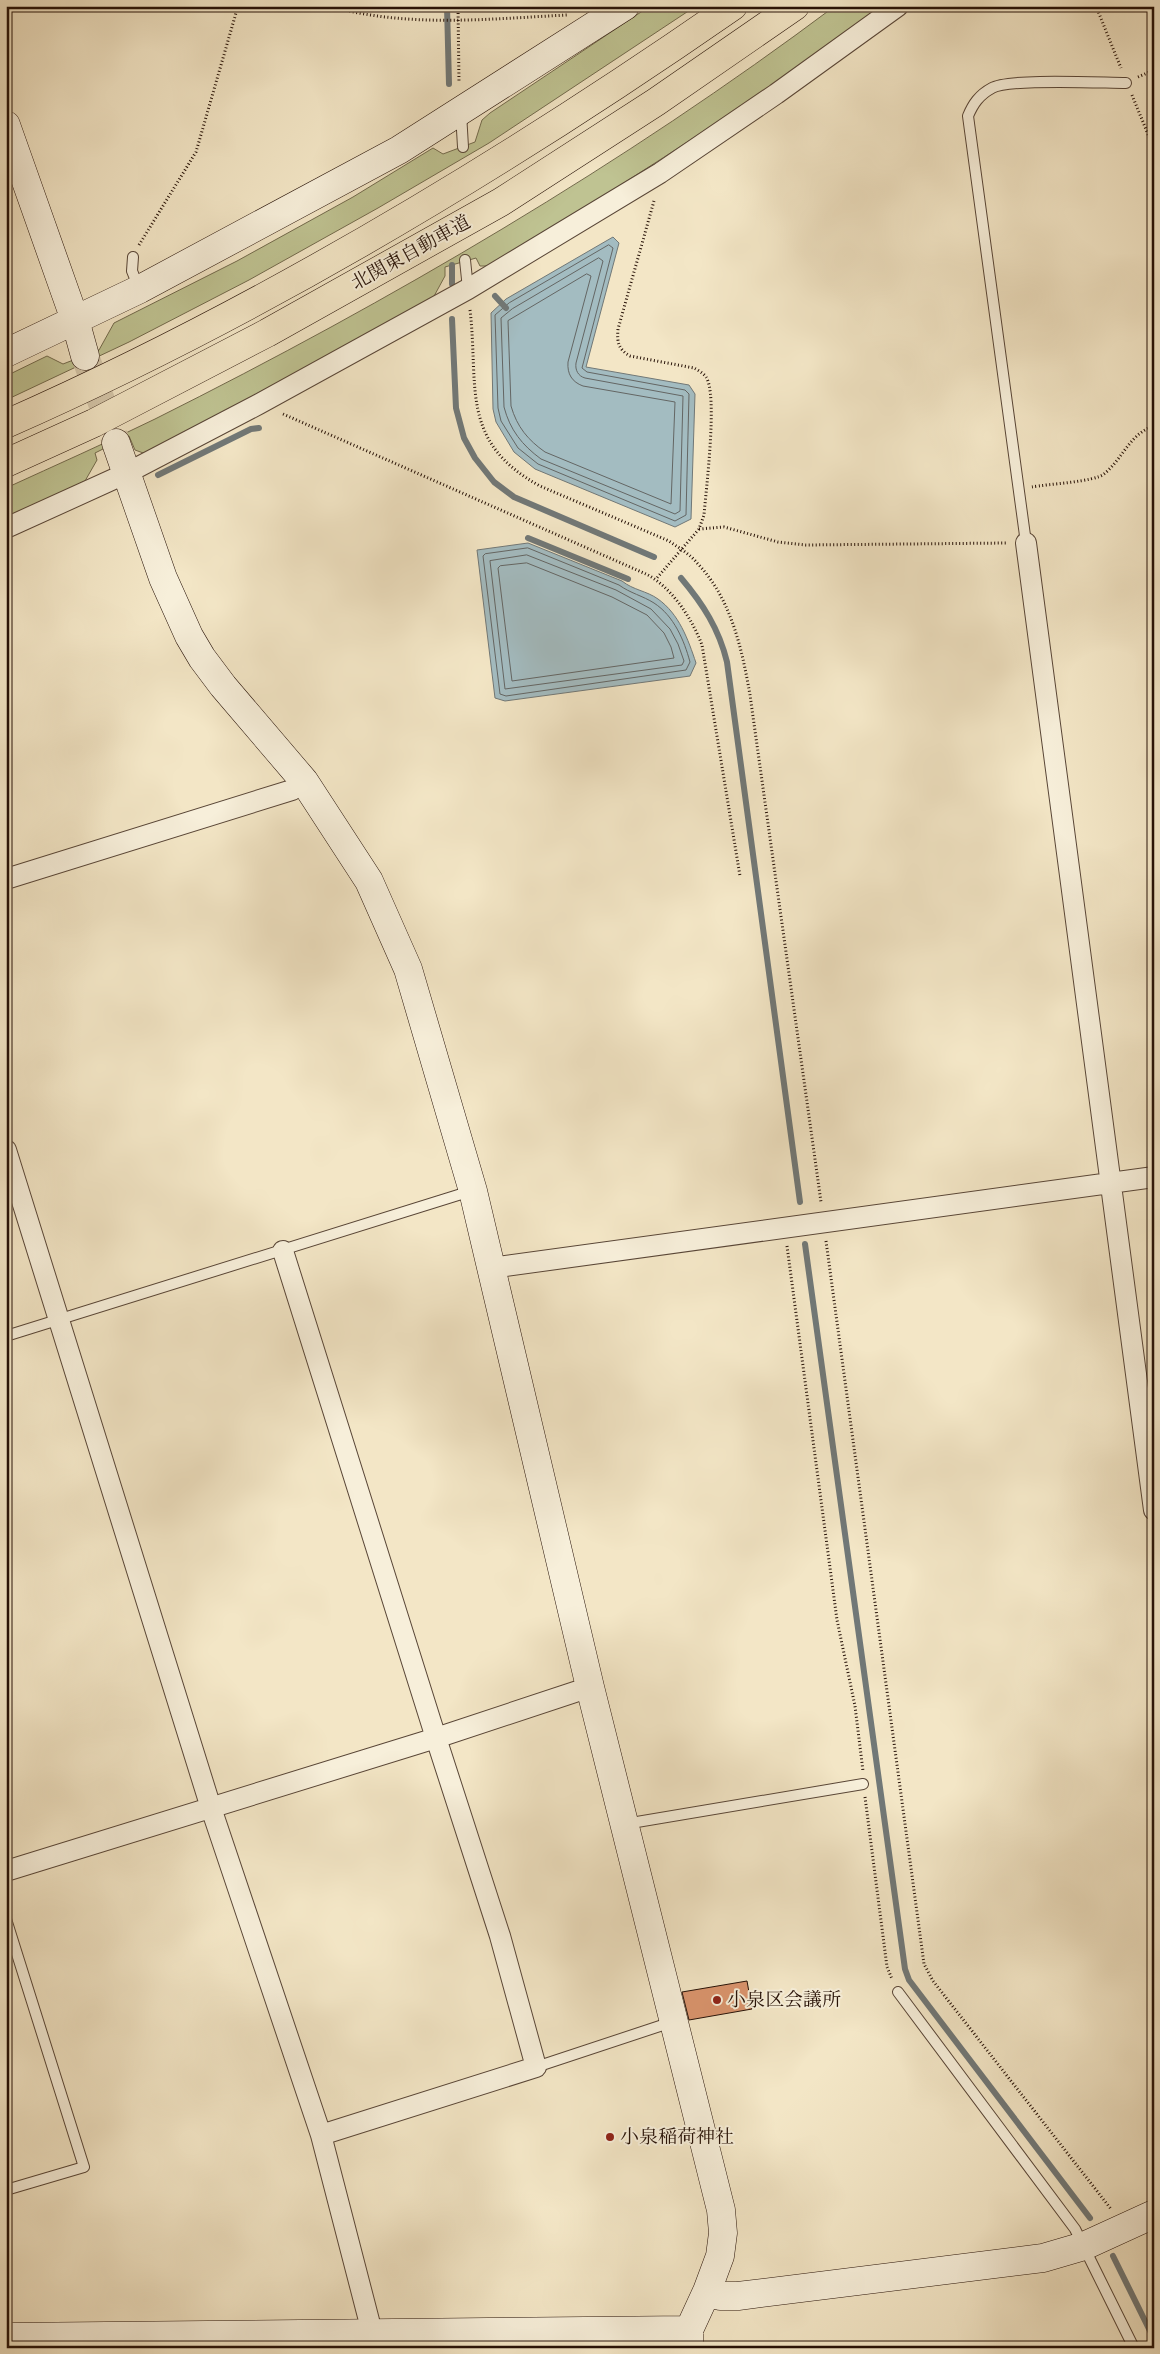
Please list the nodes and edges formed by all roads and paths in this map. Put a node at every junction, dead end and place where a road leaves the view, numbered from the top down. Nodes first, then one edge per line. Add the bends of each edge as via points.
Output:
1 (238, 6) edge
2 (329, 6) edge
3 (458, 6) edge
4 (625, 6) edge
5 (733, 6) edge
6 (795, 6) edge
7 (898, 6) edge
8 (458, 21) junction
9 (585, 32) junction
10 (1126, 82) dead end
11 (461, 112) junction
12 (6, 125) edge
13 (463, 147) dead end
14 (660, 173) junction
15 (133, 257) joint
16 (465, 260) dead end
17 (140, 289) junction
18 (468, 289) junction
19 (75, 320) junction
20 (6, 353) edge
21 (85, 356) tunnel mouth
22 (259, 404) junction
23 (6, 424) edge
24 (1154, 426) edge
25 (116, 443) tunnel mouth
26 (6, 463) edge
27 (126, 473) junction
28 (1019, 489) junction
29 (6, 528) edge
30 (699, 529) junction
31 (1026, 543) junction
32 (682, 550) junction
33 (656, 579) junction
34 (304, 781) junction
35 (740, 876) dead end
36 (6, 879) edge
37 (6, 1150) edge
38 (1154, 1177) edge
39 (1110, 1182) junction
40 (473, 1191) junction
41 (824, 1223) junction
42 (786, 1228) junction
43 (283, 1251) junction
44 (491, 1268) junction
45 (59, 1320) junction
46 (6, 1336) edge
47 (1154, 1510) edge
48 (590, 1687) junction
49 (436, 1738) junction
50 (863, 1784) junction
51 (211, 1808) junction
52 (624, 1824) junction
53 (6, 1871) edge
54 (6, 1919) edge
55 (898, 1992) joint
56 (673, 2022) junction
57 (536, 2067) junction
58 (321, 2135) junction
59 (6, 2190) edge
60 (1154, 2214) edge
61 (1122, 2228) junction
62 (1084, 2246) junction
63 (707, 2291) junction
64 (6, 2338) edge
65 (689, 2339) edge
66 (231, 2340) edge
67 (375, 2340) edge
68 (1134, 2348) edge

1 - 15 path via 196,152
2 - 8 path via 376,16
3 - 8 path
4 - 9 street
5 - 23 highway, 北関東自動車道 via 640,71 398,222 99,382
6 - 26 highway, 北関東自動車道 via 656,102 501,202 267,333 94,423
7 - 14 street
8 - 9 path via 570,14
8 - 11 path
9 - 11 street
10 - 28 lane via 1032,82 993,86 974,102 968,116
11 - 13 lane
11 - 17 street via 399,150
12 - 19 street
14 - 18 street
14 - 30 path via 617,341 621,351 630,356 694,368 706,377 710,386 712,406 704,515
15 - 17 lane via 132,271
16 - 18 lane
17 - 19 street
18 - 22 street
18 - 32 path via 474,395 489,442 500,458 540,486 669,541
19 - 20 street
19 - 21 street
22 - 27 street
22 - 33 path
24 - 28 path via 1131,442 1104,474 1088,480
25 - 27 street
27 - 29 street
27 - 34 street via 163,578 189,636 223,686
28 - 31 lane
30 - 31 path via 724,527 778,542 806,545
30 - 32 path
31 - 39 street
32 - 33 path
32 - 41 path via 697,562 719,592 744,659
33 - 35 path via 691,622 702,645
34 - 36 street via 292,790
34 - 40 street via 368,881 408,969
37 - 45 street
38 - 39 street
39 - 41 street
39 - 47 street
40 - 43 lane
40 - 44 street
41 - 42 street
41 - 61 path via 924,1964 933,1981
42 - 44 street
42 - 50 path via 837,1620 863,1760
43 - 45 lane
43 - 49 street
44 - 48 street
45 - 46 lane
45 - 51 street
48 - 49 street
48 - 52 street
49 - 51 street
49 - 57 street via 500,1936
50 - 52 lane
50 - 55 path via 887,1967
51 - 53 street
51 - 58 street
52 - 56 street
54 - 59 lane via 84,2167
55 - 62 lane via 1076,2229
56 - 57 lane
56 - 63 street via 721,2210 720,2256
57 - 58 street
58 - 67 street
60 - 61 street
61 - 62 street
62 - 63 street via 1027,2261 738,2296 720,2296
62 - 68 lane
63 - 65 street
64 - 66 street
65 - 67 street via 519,2333
66 - 67 street

